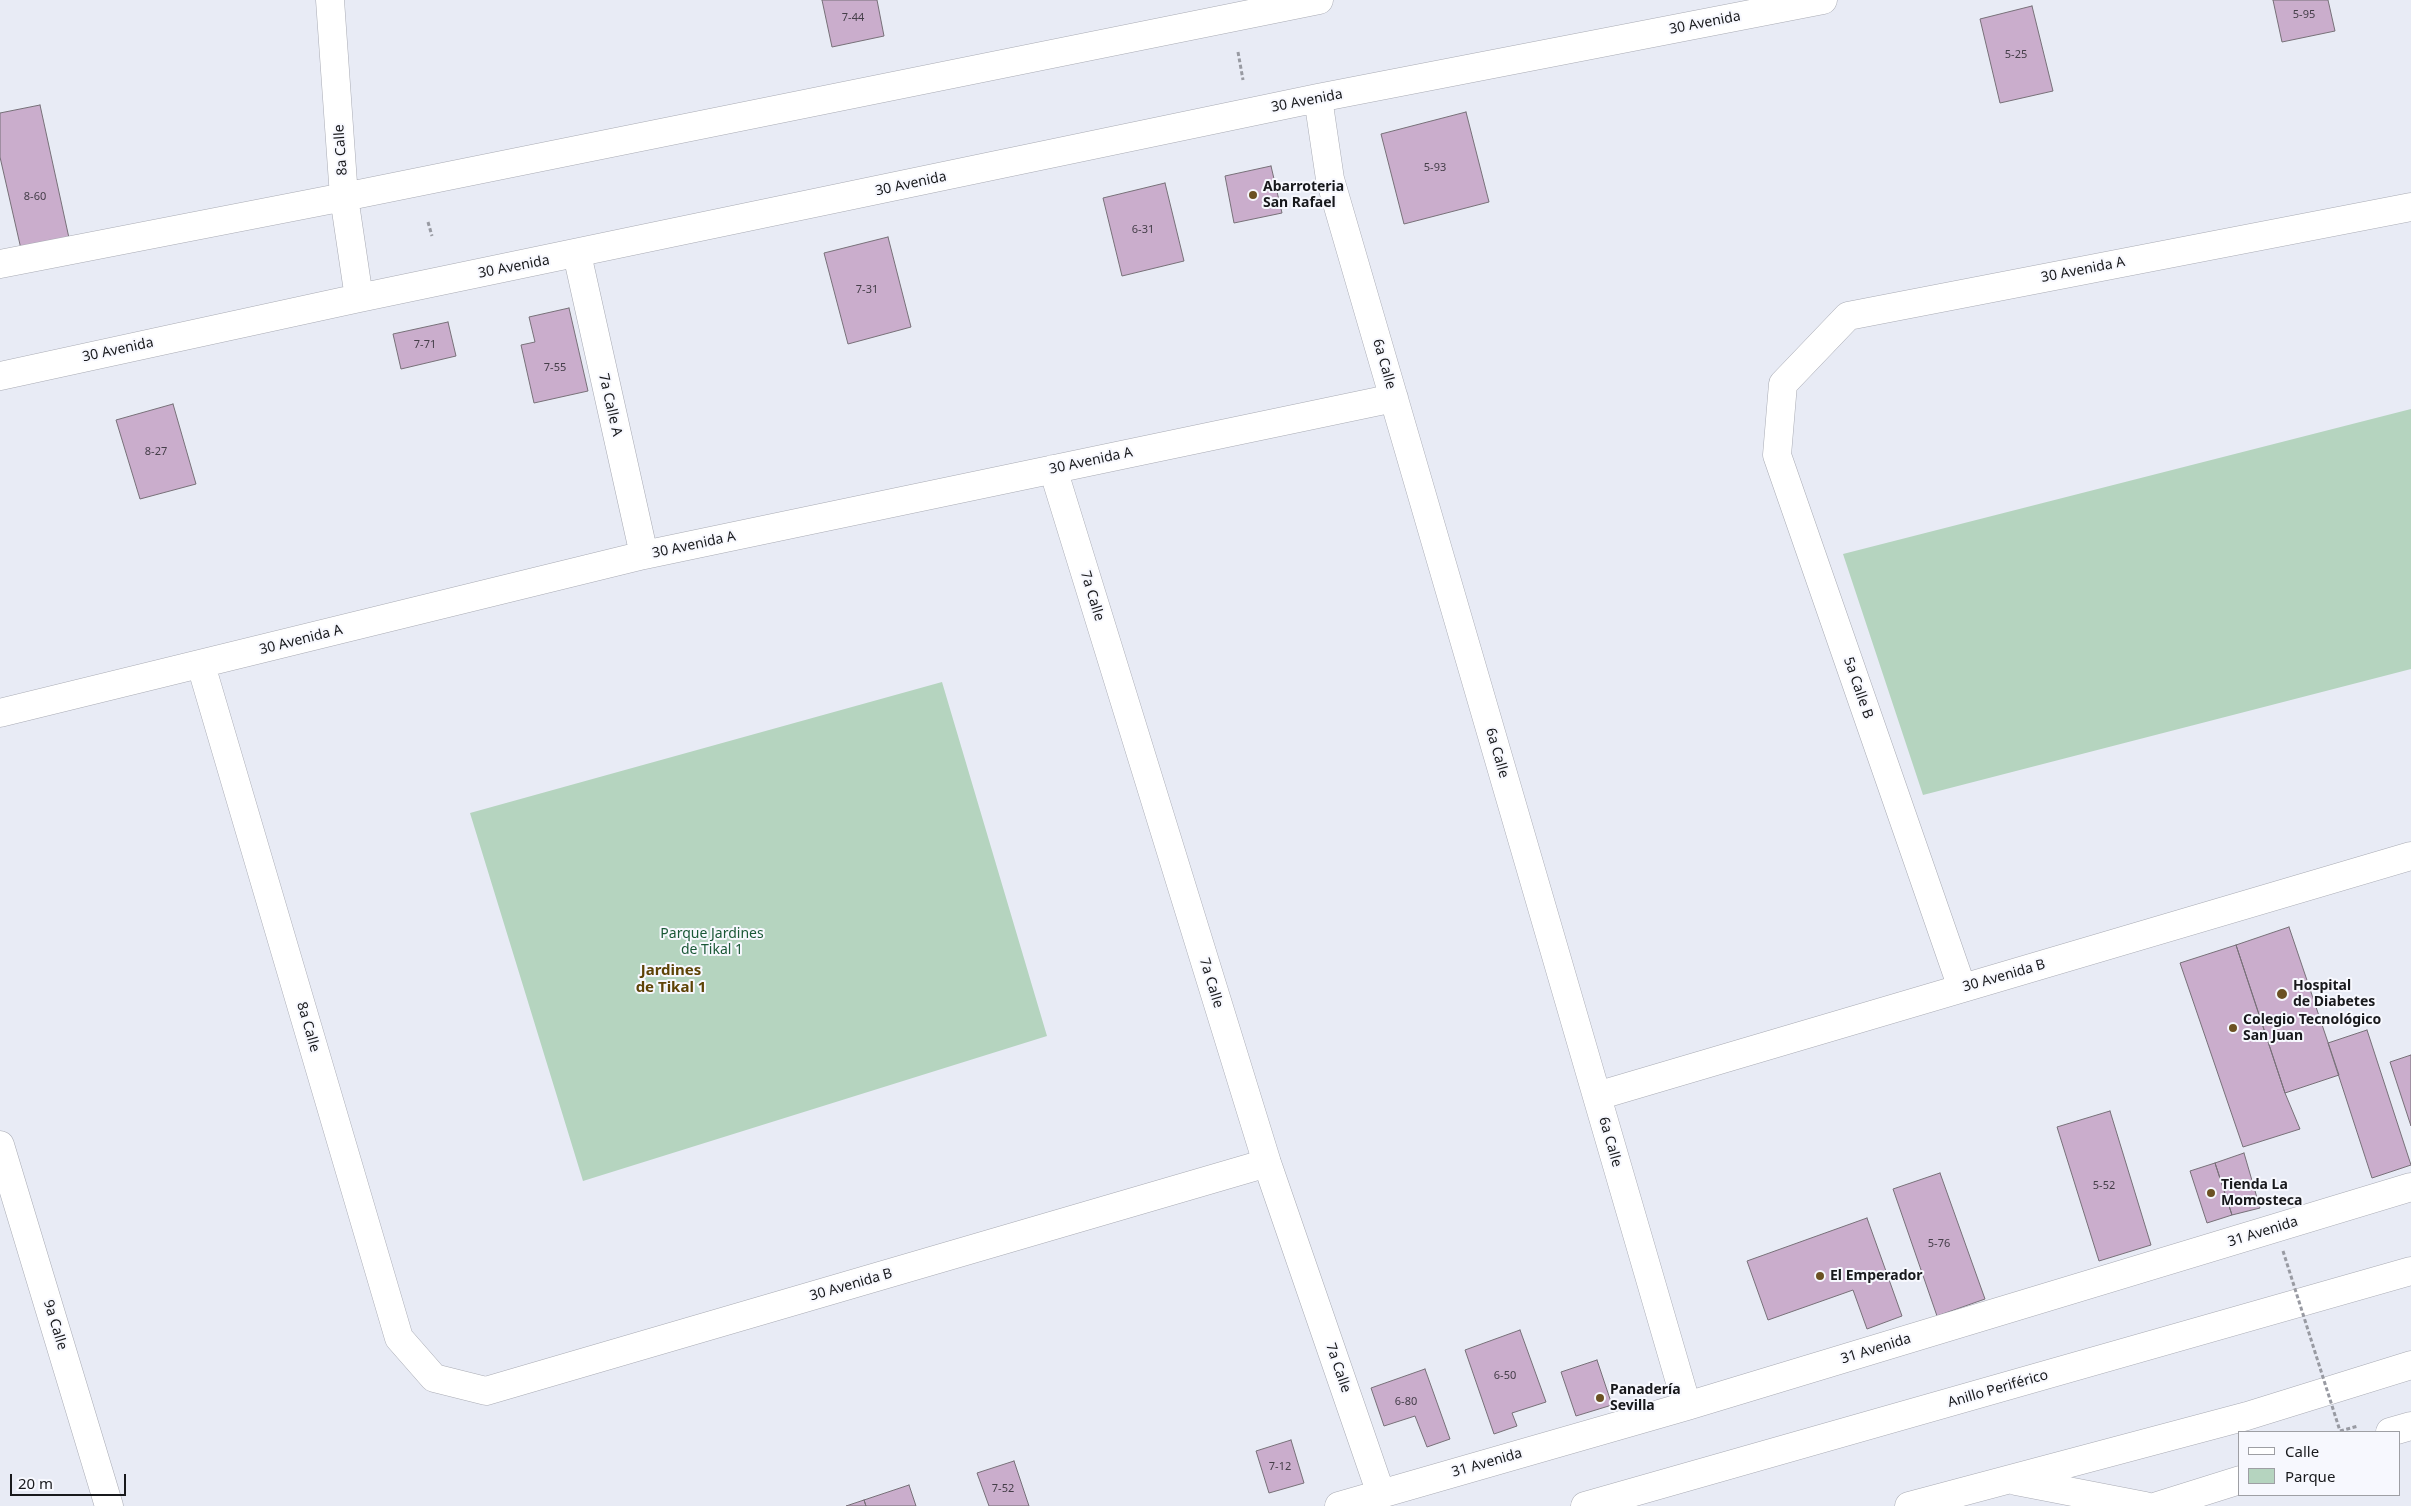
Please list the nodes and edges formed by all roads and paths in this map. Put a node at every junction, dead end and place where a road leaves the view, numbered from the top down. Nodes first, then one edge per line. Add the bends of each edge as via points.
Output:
1 (330, 0) edge
2 (1319, 0) edge
3 (1823, 0) edge
4 (1272, 5) edge
5 (1238, 47) dead end
6 (1243, 78) dead end
7 (1318, 98) junction
8 (344, 197) junction
9 (2411, 207) edge
10 (428, 222) dead end
11 (432, 236) dead end
12 (577, 254) junction
13 (0, 264) edge
14 (359, 298) junction
15 (0, 376) edge
16 (1784, 384) joint
17 (1394, 398) junction
18 (1053, 469) junction
19 (644, 556) junction
20 (201, 665) junction
21 (0, 713) edge
22 (2411, 856) edge
23 (1962, 988) junction
24 (1597, 1096) junction
25 (0, 1145) edge
26 (1267, 1163) junction
27 (2411, 1187) edge
28 (2283, 1251) dead end
29 (2411, 1271) edge
30 (2411, 1365) edge
31 (434, 1378) joint
32 (1687, 1406) junction
33 (2411, 1426) edge
34 (2340, 1430) dead end
35 (2394, 1431) edge
36 (2010, 1479) junction
37 (2238, 1481) edge
38 (1381, 1494) junction
39 (109, 1506) edge
40 (1339, 1506) edge
41 (1585, 1506) edge
42 (1909, 1506) edge
43 (2145, 1506) edge
44 (2157, 1506) edge

1 - 8 main road, 8a Calle
2 - 4 main road
3 - 7 main road, 30 Avenida
4 - 8 main road
5 - 6 path
7 - 12 main road, 30 Avenida
7 - 17 main road, 6a Calle via 1330,179
8 - 13 main road
8 - 14 main road, 8a Calle
9 - 16 main road, 30 Avenida A via 1848,316
10 - 11 path
12 - 14 main road, 30 Avenida
12 - 19 main road, 7a Calle A
14 - 15 main road, 30 Avenida
16 - 23 main road, 5a Calle B via 1777,455
17 - 18 main road, 30 Avenida A
17 - 24 main road, 6a Calle
18 - 19 main road, 30 Avenida A
18 - 26 main road, 7a Calle
19 - 20 main road, 30 Avenida A
20 - 21 main road, 30 Avenida A
20 - 31 main road, 8a Calle via 399,1338
22 - 23 main road, 30 Avenida B
23 - 24 main road, 30 Avenida B
24 - 32 main road, 6a Calle
25 - 39 main road, 9a Calle
26 - 31 main road, 30 Avenida B via 486,1391
26 - 38 main road, 7a Calle
27 - 32 main road, 31 Avenida
28 - 34 path, bridge
29 - 41 main road, Anillo Periférico
30 - 36 main road via 2247,1416
32 - 38 main road, 31 Avenida
33 - 35 main road
36 - 42 main road
36 - 43 main road
37 - 44 main road
38 - 40 main road, 31 Avenida

